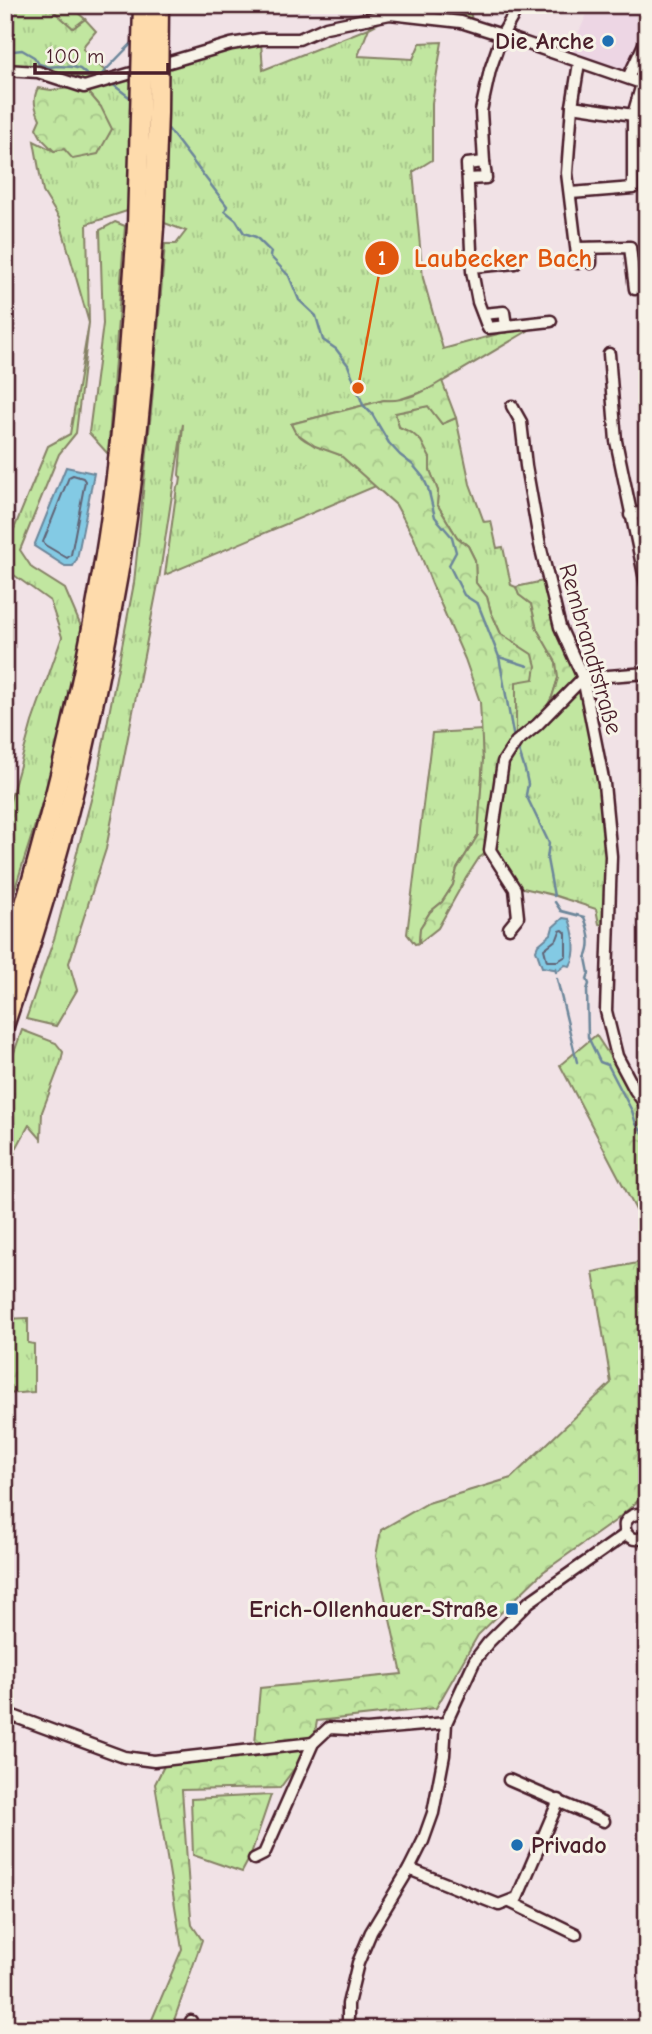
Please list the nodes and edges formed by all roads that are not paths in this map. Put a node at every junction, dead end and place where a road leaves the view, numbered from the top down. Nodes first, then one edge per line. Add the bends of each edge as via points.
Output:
1 (143, 5) edge
2 (159, 5) edge
3 (519, 5) edge
4 (502, 35) junction
5 (647, 38) edge
6 (579, 62) junction
7 (5, 70) edge
8 (628, 78) junction
9 (645, 84) edge
10 (572, 106) junction
11 (633, 115) junction
12 (484, 162) junction
13 (468, 179) junction
14 (571, 193) junction
15 (146, 226) junction
16 (577, 248) junction
17 (591, 248) junction
18 (515, 263) dead end
19 (578, 263) dead end
20 (591, 263) dead end
21 (472, 267) junction
22 (635, 289) dead end
23 (551, 321) dead end
24 (609, 354) dead end
25 (512, 406) dead end
26 (647, 511) edge
27 (630, 514) junction
28 (647, 589) edge
29 (647, 673) edge
30 (583, 678) junction
31 (509, 928) dead end
32 (5, 968) edge
33 (5, 1023) edge
34 (647, 1107) edge
35 (646, 1516) edge
36 (626, 1534) junction
37 (646, 1537) edge
38 (5, 1713) edge
39 (446, 1723) junction
40 (313, 1743) junction
41 (509, 1780) dead end
42 (559, 1800) junction
43 (604, 1821) dead end
44 (254, 1859) dead end
45 (409, 1869) junction
46 (510, 1902) junction
47 (576, 1934) dead end
48 (348, 2029) edge

1 - 15 highway, bridge
2 - 15 highway, bridge
3 - 4 street
4 - 6 street
4 - 7 street via 461,22 390,14 326,27 299,39 231,44 84,86 38,72
4 - 12 street via 481,111
5 - 8 street
6 - 8 street
6 - 10 street
8 - 9 street
9 - 11 street
10 - 11 street
10 - 14 street via 567,173
11 - 14 street via 633,188
12 - 13 street via 467,163
12 - 13 street via 486,178
13 - 21 street
14 - 16 street
15 - 32 highway via 102,571 81,682 56,791
15 - 33 highway via 144,372 116,587 73,795
16 - 17 street
16 - 19 street
17 - 20 street
17 - 22 street via 630,247
18 - 21 street
21 - 23 street via 483,314 504,312 506,326
24 - 27 street via 615,441
25 - 30 street, Rembrandtstraße via 521,422 540,545 560,628
26 - 27 street
27 - 28 street
29 - 30 street
30 - 31 street via 516,742 503,762 489,850 515,889 518,916
30 - 34 street, Rembrandtstraße via 604,784 611,856 606,1011 617,1056
35 - 36 street via 628,1517
36 - 37 street via 635,1540
36 - 39 street via 529,1602 488,1643 470,1669
38 - 40 street via 124,1757 154,1761
39 - 40 street via 367,1730 328,1728
39 - 45 street via 433,1813
40 - 44 street via 264,1854
41 - 42 street
42 - 43 street
42 - 46 street via 517,1898
45 - 46 street via 499,1905
45 - 48 street via 358,1963 348,2004
46 - 47 street

